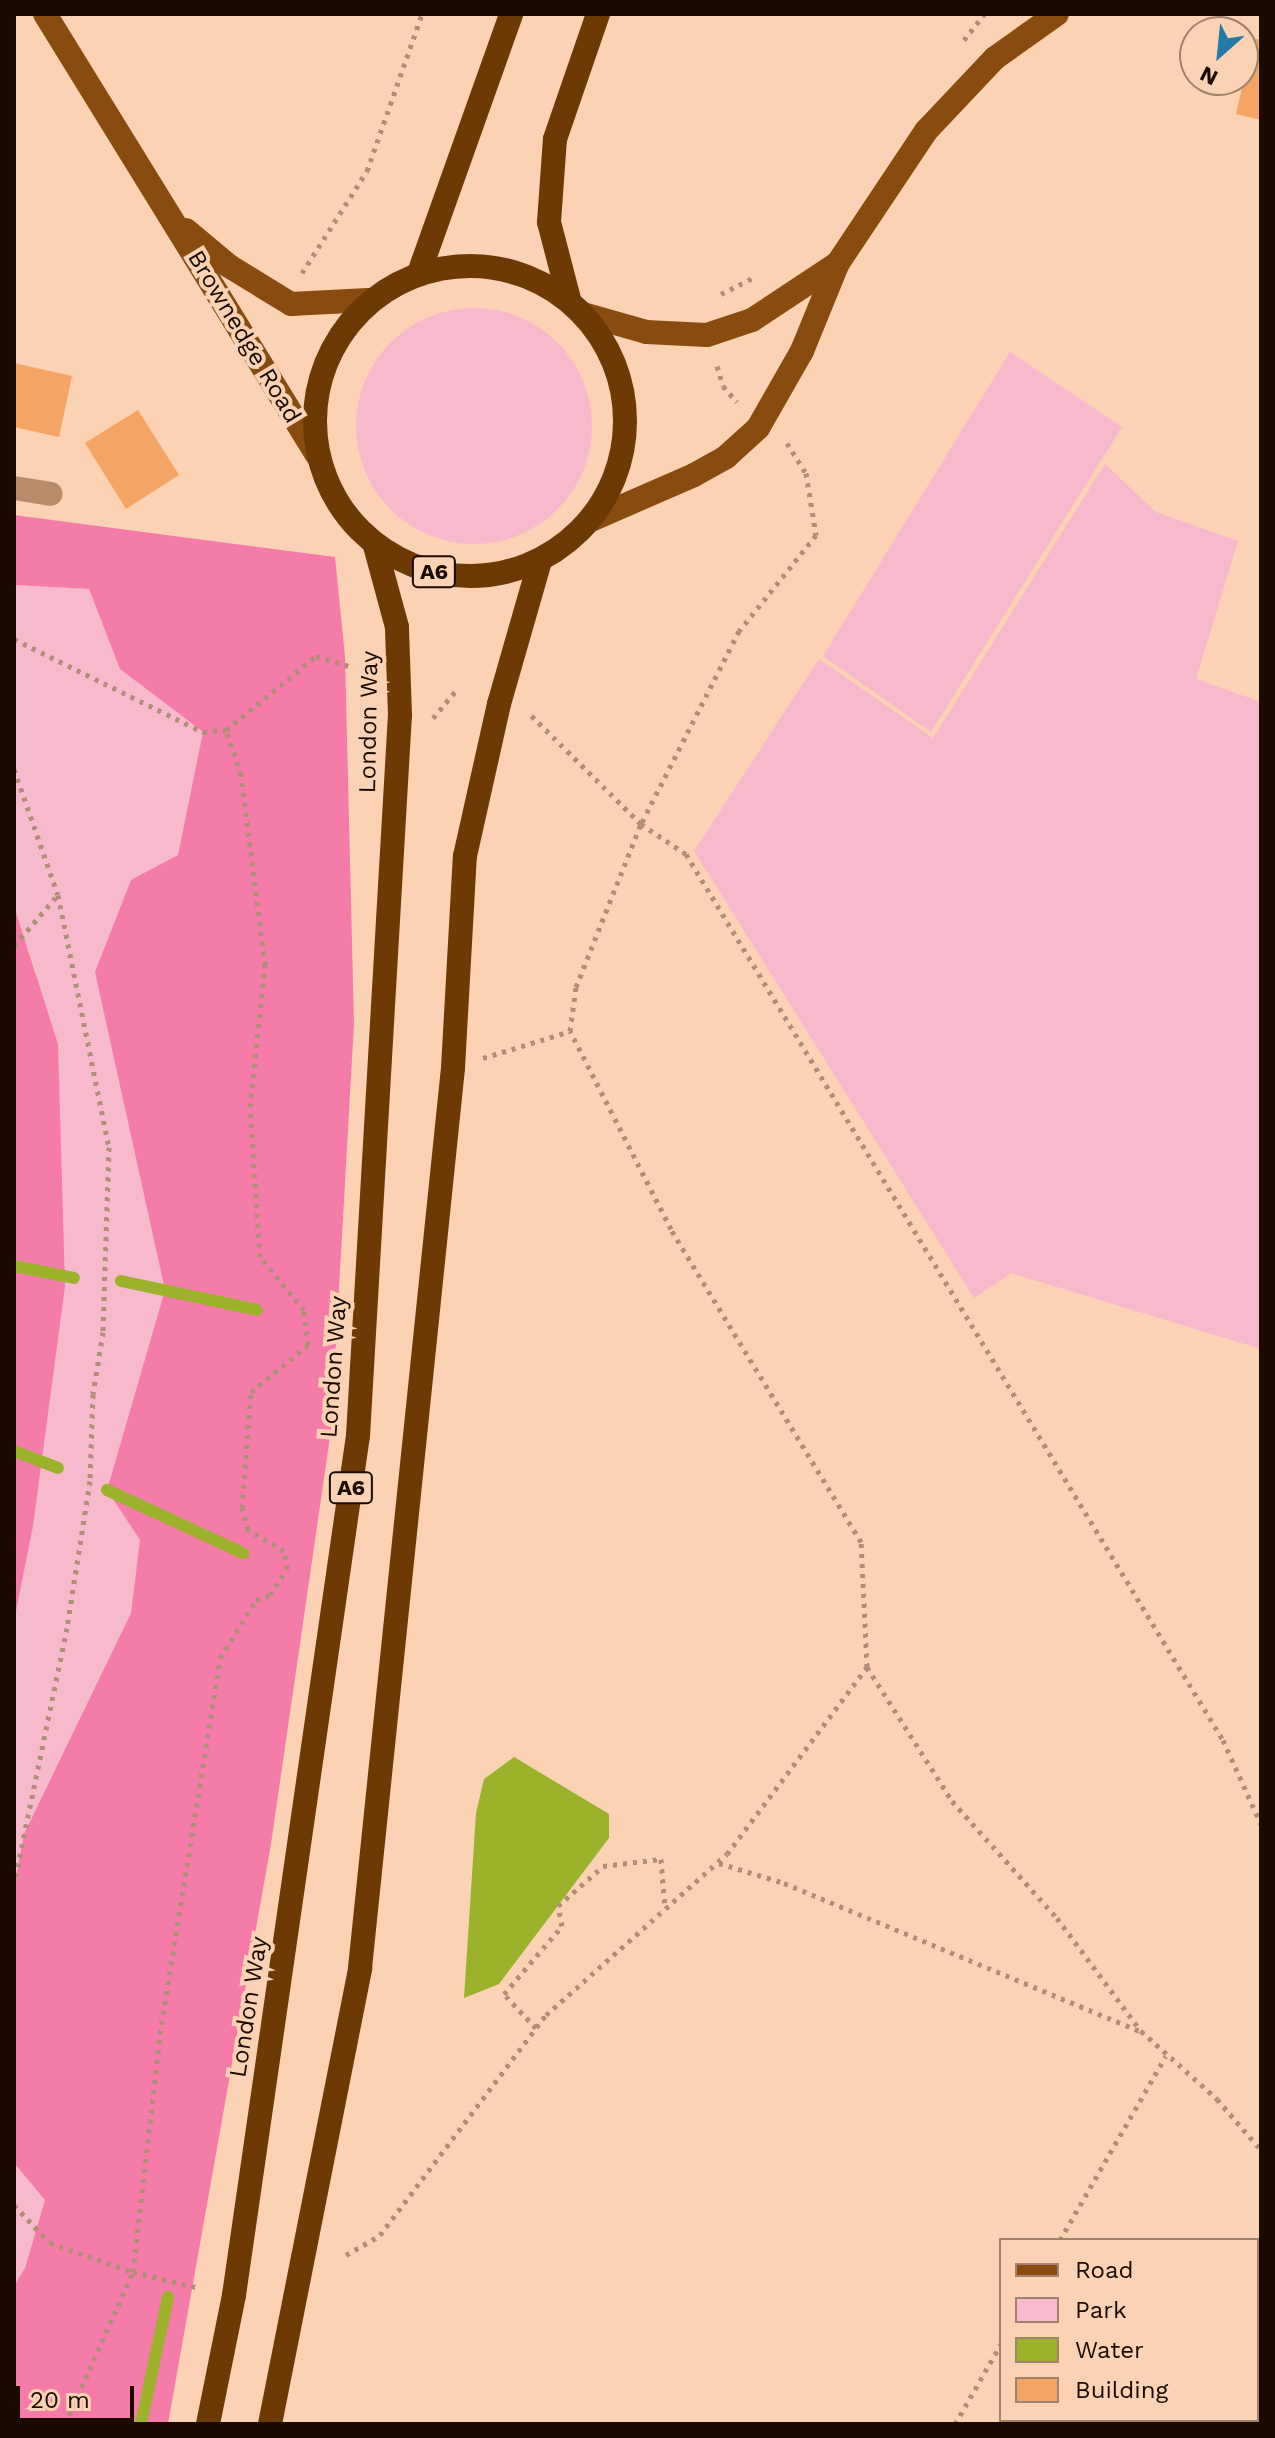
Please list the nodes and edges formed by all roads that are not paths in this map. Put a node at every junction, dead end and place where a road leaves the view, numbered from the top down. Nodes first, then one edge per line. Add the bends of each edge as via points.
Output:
1 (45, 14) edge
2 (511, 14) edge
3 (598, 14) edge
4 (1057, 14) edge
5 (171, 219) junction
6 (838, 263) junction
7 (419, 273) junction
8 (368, 300) junction
9 (576, 306) junction
10 (317, 455) junction
11 (14, 488) edge
12 (51, 494) dead end
13 (591, 520) junction
14 (375, 546) junction
15 (540, 561) junction
16 (208, 2424) edge
17 (270, 2424) edge

1 - 5 main road, Brownedge Road
2 - 7 highway
3 - 9 highway, A6 via 555,139 549,222
4 - 6 main road via 995,58 926,131
5 - 8 main road, Brownedge Road via 229,266 291,304
5 - 10 main road, Brownedge Road
6 - 9 main road via 752,320 707,335 646,332
6 - 13 main road via 802,351 758,428 726,457 694,475
7 - 8 highway, A6
7 - 9 highway, A6 via 471,264 523,274
8 - 10 highway, A6 via 334,348 314,400
9 - 13 highway, A6 via 609,350 624,393 625,437 615,481
10 - 14 highway, A6 via 329,490
11 - 12 street
13 - 15 highway, A6
14 - 15 highway, A6 via 413,567 456,577 499,575
14 - 16 highway, London Way / A6 via 397,627 400,715 358,1436 241,2248
15 - 17 highway, A6 via 499,704 465,856 453,1068 360,1968

